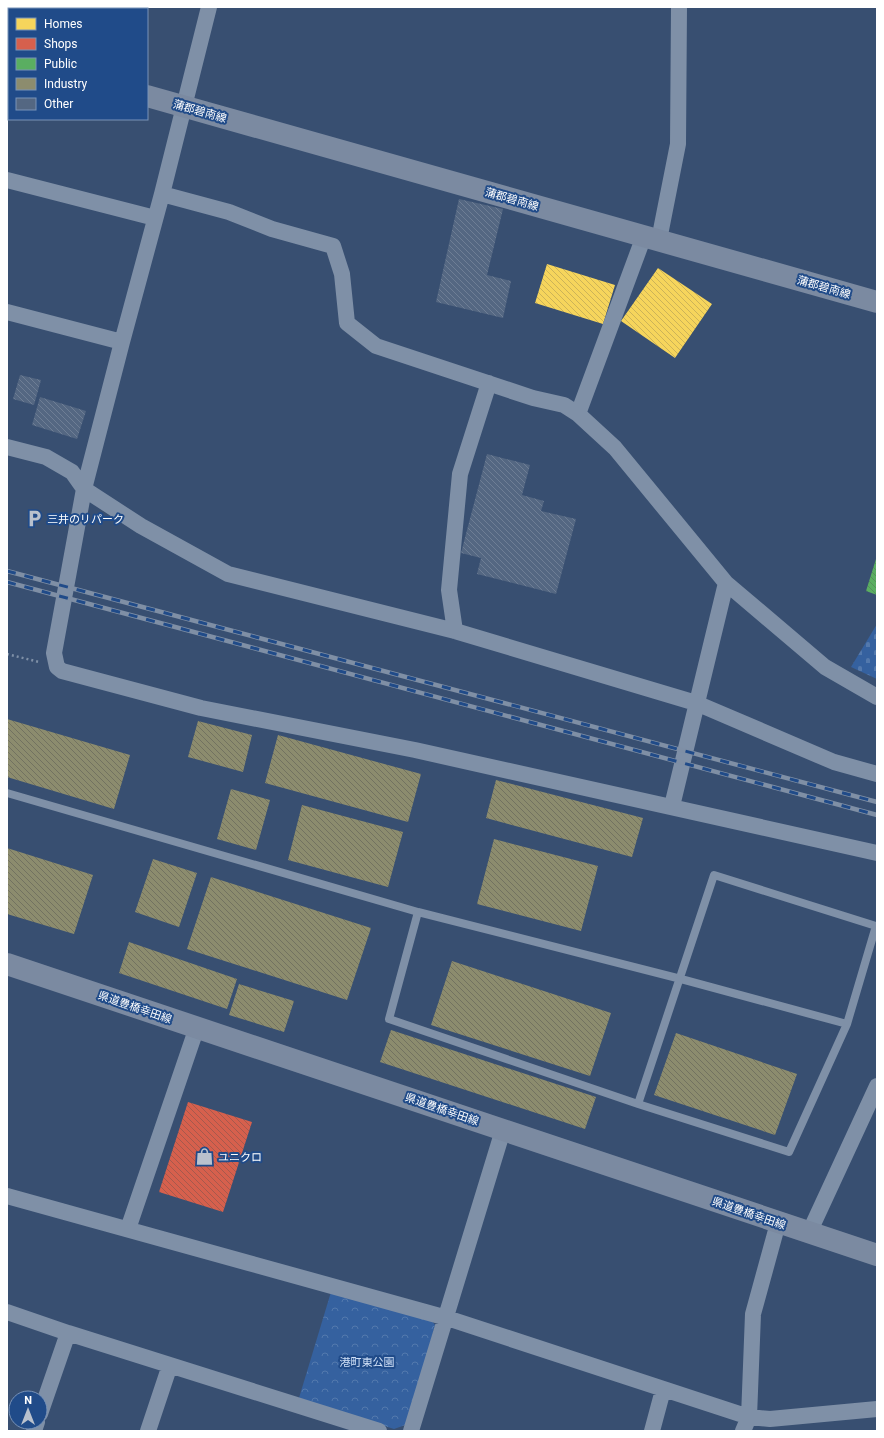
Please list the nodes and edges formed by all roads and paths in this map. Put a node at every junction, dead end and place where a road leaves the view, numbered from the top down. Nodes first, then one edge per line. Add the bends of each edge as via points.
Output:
1 (209, 7) edge
2 (679, 7) edge
3 (148, 96) edge
4 (185, 107) junction
5 (7, 180) edge
6 (162, 194) junction
7 (155, 218) junction
8 (652, 238) junction
9 (877, 302) edge
10 (7, 312) edge
11 (122, 342) junction
12 (489, 383) junction
13 (578, 414) junction
14 (7, 447) edge
15 (84, 489) junction
16 (726, 582) junction
17 (454, 631) junction
18 (7, 654) edge
19 (57, 667) junction
20 (877, 697) edge
21 (696, 703) junction
22 (877, 774) edge
23 (7, 793) edge
24 (672, 806) junction
25 (877, 853) edge
26 (418, 912) junction
27 (7, 964) edge
28 (681, 979) junction
29 (847, 1024) junction
30 (197, 1027) junction
31 (877, 1086) edge
32 (638, 1104) junction
33 (503, 1130) junction
34 (7, 1196) edge
35 (778, 1223) junction
36 (128, 1229) junction
37 (809, 1233) junction
38 (877, 1255) edge
39 (7, 1312) edge
40 (447, 1318) junction
41 (68, 1334) junction
42 (170, 1365) junction
43 (663, 1390) junction
44 (48, 1391) edge
45 (877, 1409) edge
46 (746, 1424) edge
47 (148, 1431) edge
48 (379, 1431) edge
49 (411, 1431) edge
50 (652, 1431) edge

1 - 4 street
2 - 8 street via 678,144
3 - 4 main road, 蒲郡碧南線
4 - 6 street
4 - 8 main road, 蒲郡碧南線
5 - 7 street
6 - 7 street
6 - 12 street via 229,212 272,229 333,246 342,274 347,323 376,346
7 - 11 street
8 - 9 main road, 蒲郡碧南線
8 - 13 street
10 - 11 street
11 - 15 street
12 - 13 street via 533,398 564,405
12 - 17 street via 460,474 449,590
13 - 16 street via 615,448
14 - 15 street via 46,457 72,472
15 - 17 street via 159,538 228,574
15 - 19 street via 54,653
16 - 20 street via 825,667
16 - 21 street
17 - 21 street
18 - 19 path
19 - 24 street via 62,671 201,708 415,750
21 - 22 street via 834,762
21 - 24 street
23 - 26 lane
24 - 25 street
26 - 28 lane
26 - 32 lane via 389,1019
27 - 30 main road, 県道豊橋幸田線
28 - 29 lane
28 - 29 lane via 714,874 876,926
28 - 32 lane
29 - 32 lane via 789,1152
30 - 33 main road, 県道豊橋幸田線
30 - 36 street
31 - 37 street
33 - 35 main road, 県道豊橋幸田線
33 - 40 street
34 - 36 street
35 - 37 main road, 県道豊橋幸田線
35 - 46 street via 753,1314
36 - 40 street
37 - 38 main road, 県道豊橋幸田線
39 - 41 street
40 - 43 street
40 - 49 street
41 - 42 street
41 - 44 street
42 - 47 street
42 - 48 street
43 - 46 street
43 - 50 street
45 - 46 street via 770,1419

